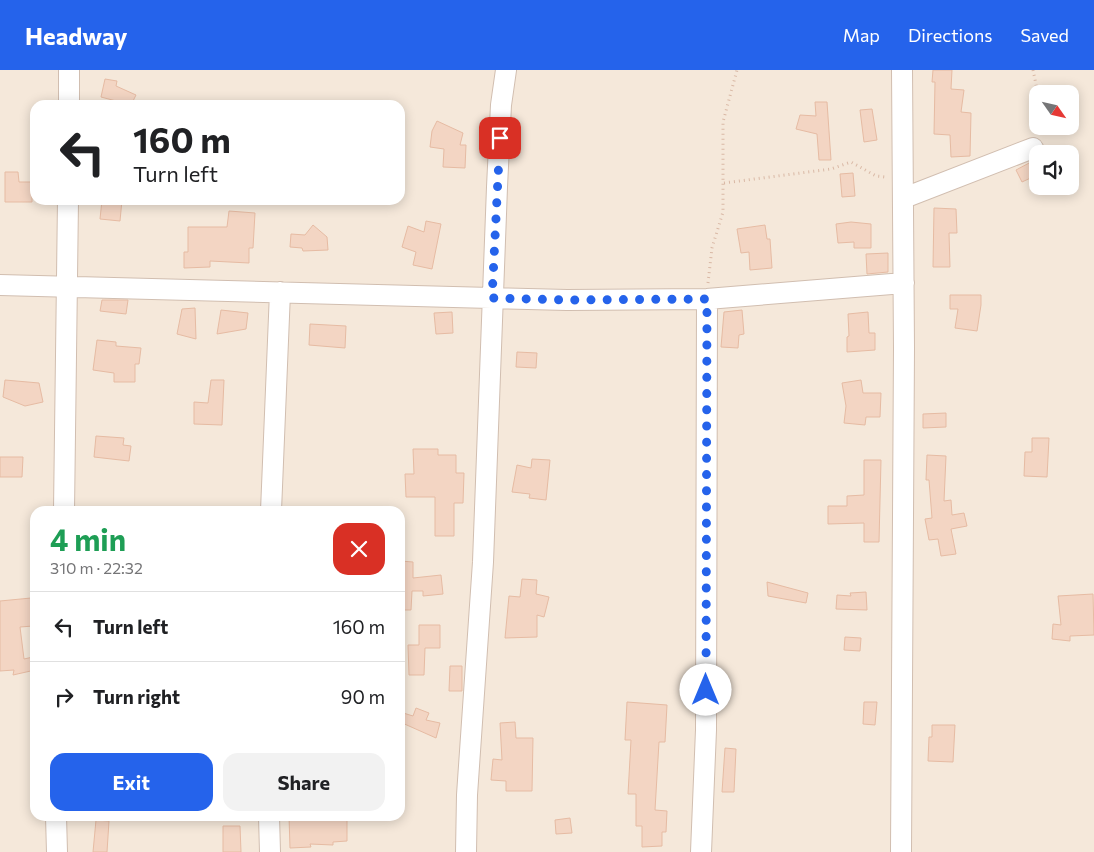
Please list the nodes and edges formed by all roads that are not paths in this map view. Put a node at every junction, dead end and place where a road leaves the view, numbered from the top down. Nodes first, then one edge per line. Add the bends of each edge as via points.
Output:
1 (69, 70) edge
2 (506, 70) edge
3 (902, 70) edge
4 (69, 100) edge
5 (1029, 149) edge
6 (904, 198) junction
7 (68, 205) edge
8 (904, 283) junction
9 (0, 285) edge
10 (68, 287) junction
11 (280, 292) junction
12 (492, 298) junction
13 (707, 299) junction
14 (64, 506) edge
15 (271, 506) edge
16 (56, 821) edge
17 (269, 821) edge
18 (57, 852) edge
19 (270, 852) edge
20 (466, 852) edge
21 (701, 852) edge
22 (901, 852) edge

1 - 4 street
2 - 12 street via 501,105
3 - 6 street
5 - 6 street
6 - 8 street
7 - 10 street
8 - 13 street
8 - 22 street
9 - 10 street
10 - 11 street
10 - 14 street
11 - 12 street
11 - 15 street
12 - 13 street
12 - 20 street via 483,562
13 - 21 street via 706,720
16 - 18 street
17 - 19 street

